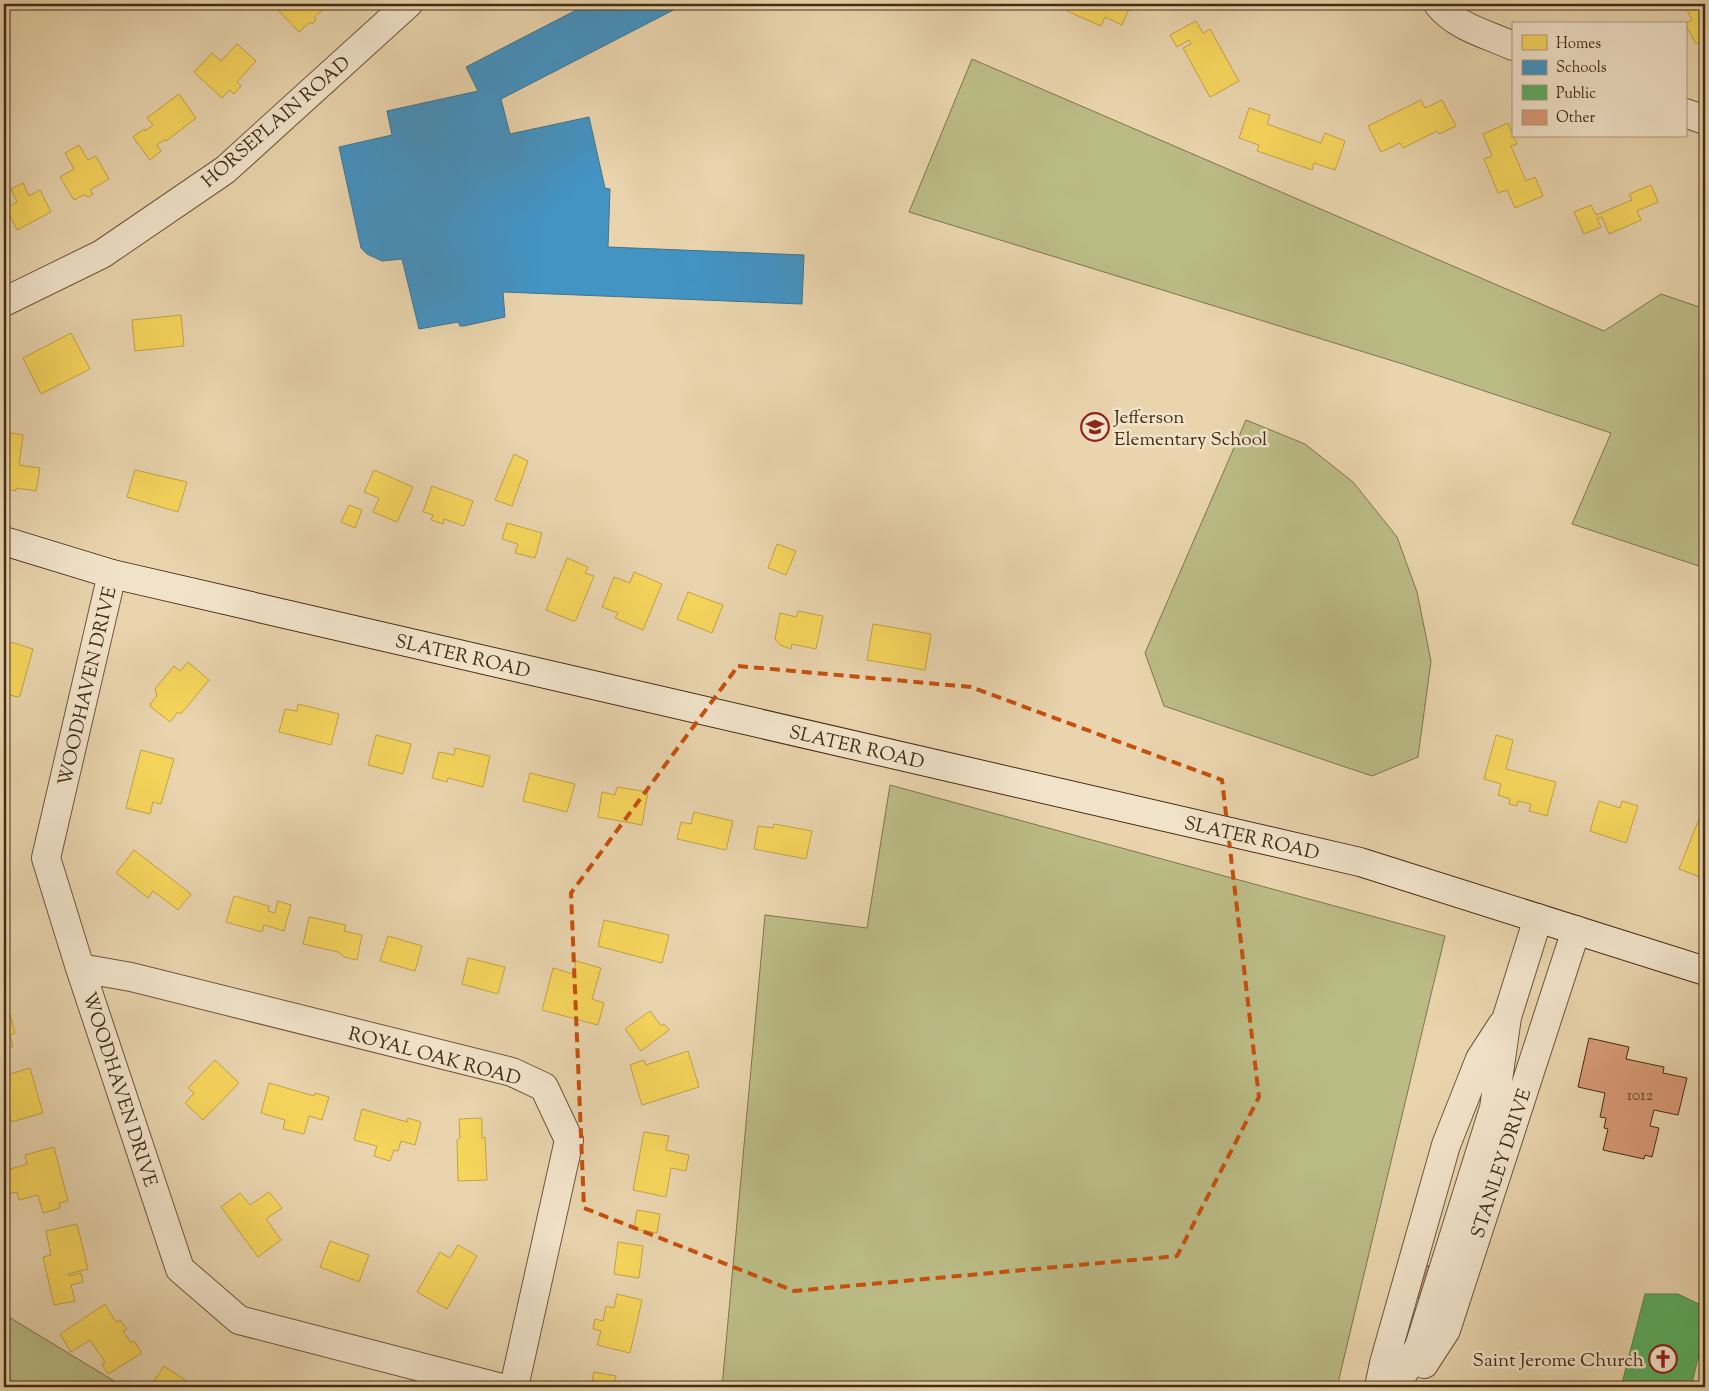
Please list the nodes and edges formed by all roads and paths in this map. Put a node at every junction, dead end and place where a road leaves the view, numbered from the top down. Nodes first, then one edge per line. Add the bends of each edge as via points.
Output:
1 (408, 4) edge
2 (1438, 4) edge
3 (1512, 46) edge
4 (1686, 113) edge
5 (1705, 120) edge
6 (4, 302) edge
7 (4, 541) edge
8 (112, 574) junction
9 (1538, 918) junction
10 (1576, 930) junction
11 (80, 968) junction
12 (1705, 971) edge
13 (1508, 1017) junction
14 (498, 1387) edge
15 (514, 1387) edge
16 (1379, 1387) edge
17 (1395, 1387) edge
18 (1408, 1387) edge

1 - 6 street, HORSEPLAIN ROAD via 225,170 102,254
2 - 3 street via 1464,26
4 - 5 street
7 - 8 street, SLATER ROAD
8 - 9 street, SLATER ROAD via 1360,862
8 - 11 street, WOODHAVEN DRIVE via 46,858
9 - 10 street, SLATER ROAD
9 - 13 street, STANLEY DRIVE
10 - 12 street, SLATER ROAD
10 - 18 street, STANLEY DRIVE via 1446,1330
11 - 14 street, WOODHAVEN DRIVE via 180,1269 238,1320
11 - 15 street, ROYAL OAK ROAD via 131,977 512,1072 544,1087 569,1140
13 - 16 street, STANLEY DRIVE via 1480,1059 1446,1145
13 - 17 street, STANLEY DRIVE via 1494,1108 1419,1347

